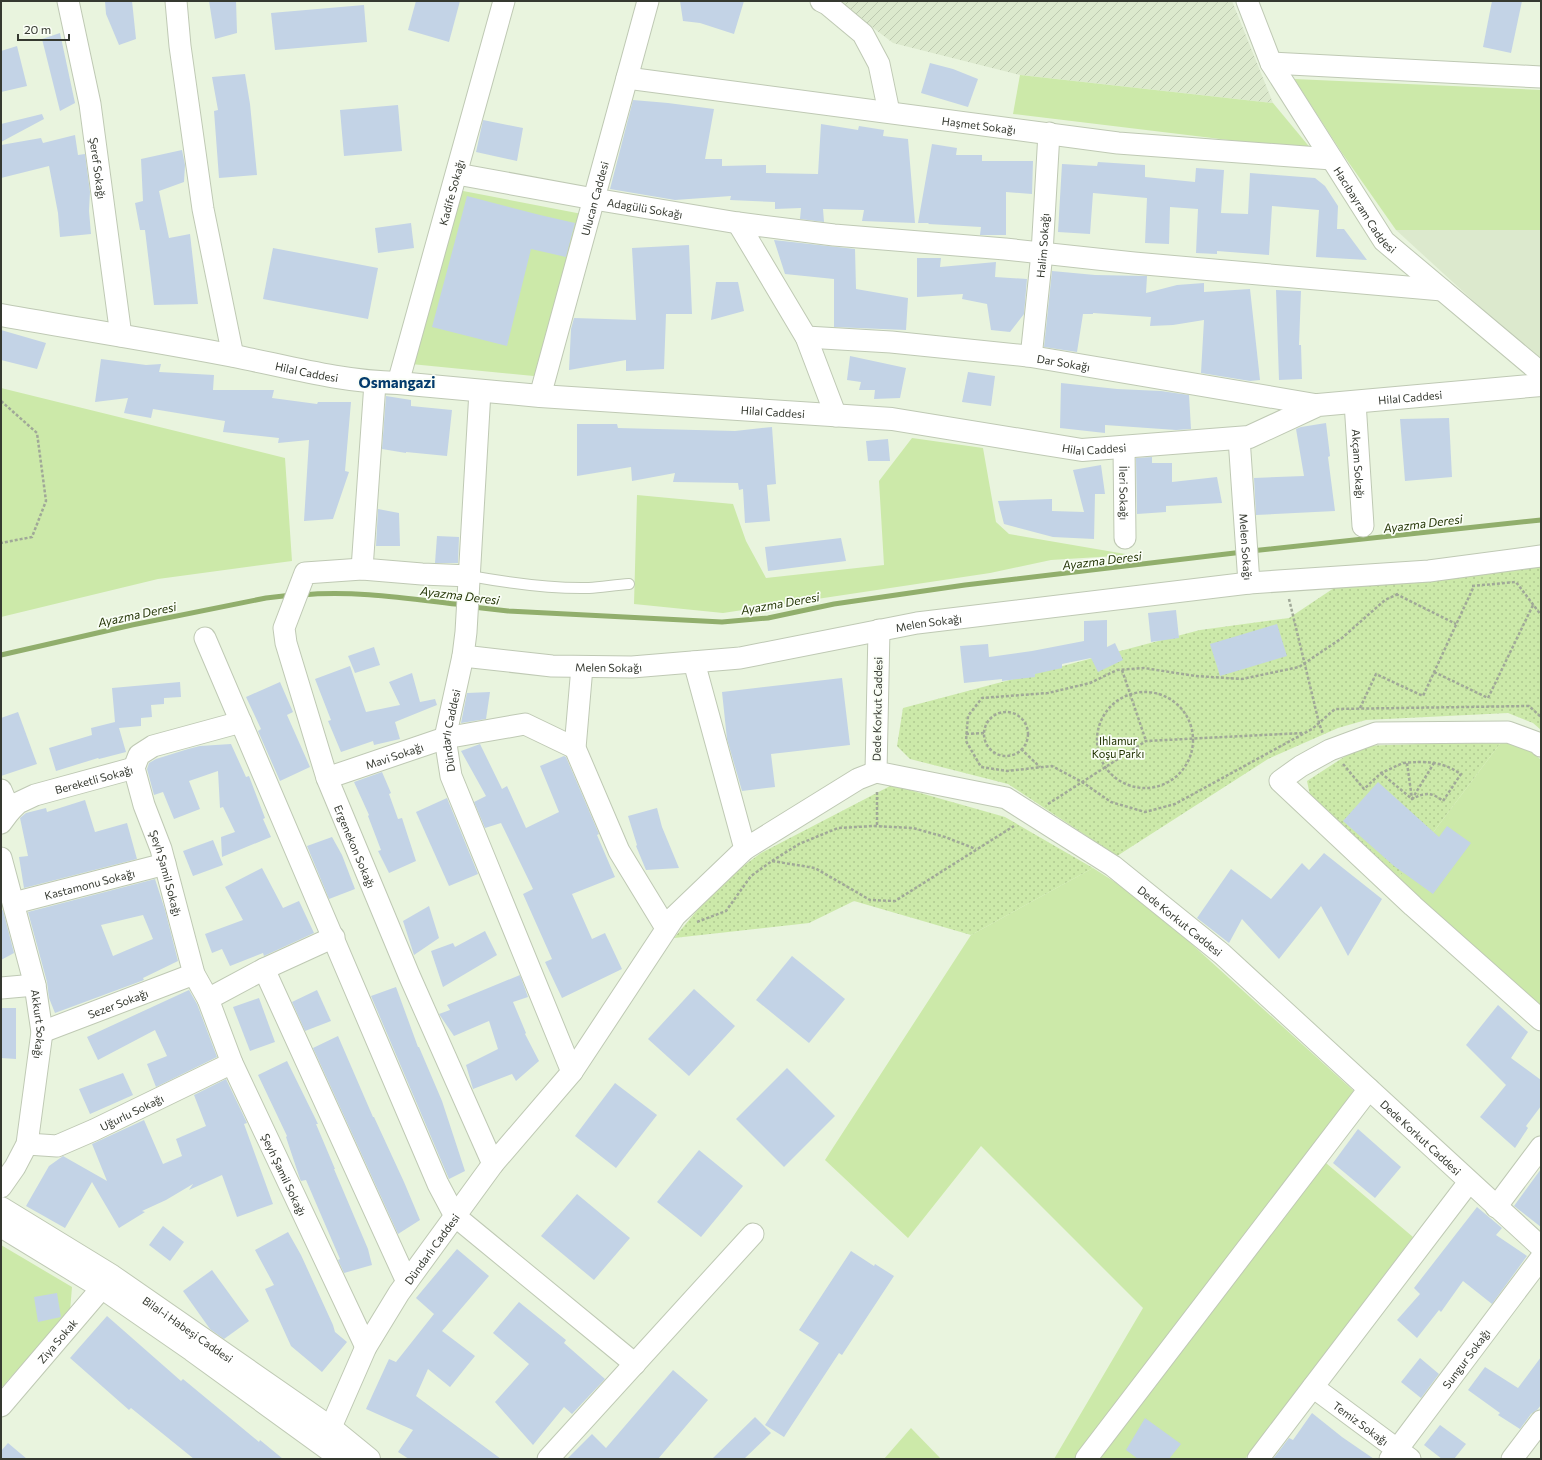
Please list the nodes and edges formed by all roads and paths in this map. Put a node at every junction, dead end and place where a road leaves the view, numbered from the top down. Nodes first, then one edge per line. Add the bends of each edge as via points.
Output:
1 (68, 1) edge
2 (176, 1) edge
3 (504, 1) edge
4 (648, 1) edge
5 (821, 1) edge
6 (1246, 1) edge
7 (1271, 63) junction
8 (1541, 77) edge
9 (627, 78) junction
10 (889, 112) junction
11 (1049, 133) junction
12 (1332, 159) junction
13 (457, 174) junction
14 (594, 199) junction
15 (738, 223) junction
16 (1042, 253) junction
17 (1442, 290) junction
18 (1, 315) edge
19 (122, 336) junction
20 (806, 337) junction
21 (233, 356) junction
22 (1028, 356) junction
23 (1541, 373) edge
24 (375, 383) junction
25 (398, 383) junction
26 (1541, 385) edge
27 (480, 391) junction
28 (540, 396) junction
29 (1, 401) edge
30 (1355, 402) junction
31 (1318, 405) junction
32 (836, 416) junction
33 (1239, 438) junction
34 (1124, 447) junction
35 (1363, 526) dead end
36 (1125, 538) dead end
37 (1, 542) edge
38 (1541, 556) edge
39 (362, 569) junction
40 (1248, 573) junction
41 (629, 584) dead end
42 (469, 585) junction
43 (1474, 586) junction
44 (1466, 587) dead end
45 (1404, 593) dead end
46 (1396, 594) junction
47 (1533, 605) junction
48 (1541, 615) edge
49 (1456, 624) junction
50 (879, 630) junction
51 (204, 638) dead end
52 (464, 656) junction
53 (694, 662) junction
54 (582, 667) junction
55 (1122, 670) junction
56 (1434, 672) junction
57 (1130, 694) junction
58 (1360, 708) junction
59 (1541, 717) edge
60 (241, 722) junction
61 (984, 733) junction
62 (1305, 733) junction
63 (966, 734) junction
64 (445, 738) junction
65 (1194, 738) junction
66 (1146, 741) junction
67 (1541, 746) edge
68 (575, 748) junction
69 (1021, 749) junction
70 (1434, 763) dead end
71 (1040, 767) junction
72 (1105, 767) junction
73 (134, 768) junction
74 (876, 772) junction
75 (1381, 773) dead end
76 (327, 778) junction
77 (1082, 782) junction
78 (1, 790) edge
79 (1031, 814) junction
80 (5, 817) edge
81 (877, 826) junction
82 (745, 849) junction
83 (976, 849) junction
84 (1, 858) edge
85 (772, 861) junction
86 (165, 864) junction
87 (14, 903) junction
88 (672, 920) junction
89 (334, 937) junction
90 (264, 969) junction
91 (194, 974) junction
92 (35, 985) junction
93 (1, 988) edge
94 (208, 999) junction
95 (1541, 1020) edge
96 (42, 1032) junction
97 (232, 1063) junction
98 (572, 1072) junction
99 (1369, 1090) junction
100 (28, 1144) junction
101 (1541, 1147) edge
102 (493, 1164) junction
103 (1469, 1182) junction
104 (1, 1187) edge
105 (1496, 1207) junction
106 (1, 1208) edge
107 (455, 1216) junction
108 (1, 1226) edge
109 (753, 1234) dead end
110 (1541, 1248) edge
111 (1541, 1258) edge
112 (107, 1281) junction
113 (408, 1282) junction
114 (366, 1347) junction
115 (635, 1364) junction
116 (1313, 1387) junction
117 (1, 1406) edge
118 (1541, 1421) edge
119 (327, 1436) junction
120 (1399, 1456) edge
121 (342, 1459) edge
122 (369, 1459) edge
123 (548, 1459) edge
124 (1086, 1459) edge
125 (1258, 1459) edge
126 (1512, 1459) edge

1 - 19 street, Şeref Sokağı via 90,104
2 - 21 street via 203,209
3 - 13 street, Kadife Sokağı
4 - 9 street, Ulucan Caddesi
5 - 10 street via 863,34 879,64
6 - 7 street, Hacıbayram Caddesi
7 - 8 street
7 - 12 street, Hacıbayram Caddesi
9 - 10 street, Haşmet Sokağı
9 - 14 street, Ulucan Caddesi
10 - 11 street, Haşmet Sokağı
11 - 12 street, Haşmet Sokağı via 1118,143
11 - 16 street, Halim Sokağı
12 - 17 street, Hacıbayram Caddesi via 1384,241
13 - 14 street, Adagülü Sokağı
13 - 25 street, Kadife Sokağı
14 - 15 street, Adagülü Sokağı
14 - 28 street, Ulucan Caddesi
15 - 16 street, Adagülü Sokağı via 834,235
15 - 20 street
16 - 17 street, Adagülü Sokağı
16 - 22 street, Halim Sokağı via 1032,348
17 - 23 street, Hacıbayram Caddesi
18 - 19 street, Hilal Caddesi
19 - 21 street, Hilal Caddesi
20 - 22 street, Dar Sokağı via 891,342
20 - 32 street
21 - 24 street, Hilal Caddesi
22 - 31 street, Dar Sokağı
24 - 25 street, Hilal Caddesi
24 - 39 street
25 - 27 street, Hilal Caddesi
26 - 30 street, Hilal Caddesi
27 - 28 street, Hilal Caddesi
27 - 42 street, Dündarlı Caddesi
28 - 32 street, Hilal Caddesi
29 - 37 path via 37,433 46,501 32,537
30 - 31 street, Hilal Caddesi
30 - 35 street, Akçam Sokağı
31 - 33 street, Hilal Caddesi via 1249,437
32 - 34 street, Hilal Caddesi via 892,419 1082,450
33 - 34 street, Hilal Caddesi
33 - 40 street, Melen Sokağı
34 - 36 street, İleri Sokağı
38 - 40 street via 1429,570
39 - 42 street, Ergenekon Sokağı via 422,574
39 - 76 street, Ergenekon Sokağı via 305,573 284,628 286,643
40 - 50 street, Melen Sokağı
41 - 42 lane via 590,588 505,582
42 - 52 street, Dündarlı Caddesi
43 - 44 path
43 - 47 path via 1516,582
43 - 49 path
45 - 46 path
46 - 49 path
46 - 55 path via 1385,600 1342,638 1299,667 1242,679 1196,676 1144,668
47 - 48 path
47 - 56 path via 1488,698
49 - 56 path
50 - 53 street, Melen Sokağı via 740,658
50 - 74 street, Dede Korkut Caddesi
51 - 60 street
52 - 54 street, Melen Sokağı
52 - 64 street, Dündarlı Caddesi
53 - 54 street, Melen Sokağı via 632,667
53 - 82 street
54 - 68 street
55 - 57 path
55 - 63 path via 1090,683 1048,693 982,698 968,716
56 - 58 path via 1423,696 1376,674
57 - 65 path via 1145,692 1173,700 1184,711 1191,724
57 - 66 path
57 - 72 path via 1106,711 1100,724 1097,739 1099,754
58 - 59 path via 1529,706
58 - 62 path via 1335,709
60 - 73 street, Bereketli Sokağı via 153,746 139,755
60 - 89 street
61 - 63 path
61 - 69 path via 987,744 997,754 1011,755
61 - 69 path via 986,725 995,714 1016,714 1026,725 1027,732
62 - 65 path
62 - 77 path via 1175,804 1145,812 1111,802
63 - 71 path via 966,740 981,767 1007,771
64 - 68 street, Mavi Sokağı via 525,724
64 - 76 street, Mavi Sokağı
64 - 98 street, Dündarlı Caddesi via 451,776
65 - 66 path
65 - 72 path via 1187,765 1167,783 1140,788 1126,784
66 - 72 path
67 - 95 street via 1508,732 1376,733 1330,750 1280,780 1413,906
68 - 88 street via 620,851
69 - 71 path
70 - 75 path via 1412,799
71 - 77 path via 1052,766
72 - 77 path
73 - 80 street, Bereketli Sokağı via 35,795 18,803
73 - 86 street, Şeyh Şamil Sokağı
74 - 79 street, Dede Korkut Caddesi via 1006,798
74 - 81 path
74 - 82 street, Dündarlı Caddesi via 858,779
76 - 102 street, Ergenekon Sokağı via 409,975
77 - 79 path
78 - 80 street
79 - 83 path
79 - 99 street, Dede Korkut Caddesi via 1113,866 1216,949
81 - 83 path via 913,828
81 - 85 path via 838,828 799,844
82 - 88 street, Dündarlı Caddesi
83 - 85 path via 895,901 870,900 815,868
84 - 87 street, Akkurt Sokağı
85 - 88 path via 751,876 726,911 697,922
86 - 87 street, Kastamonu Sokağı
86 - 91 street, Şeyh Şamil Sokağı
87 - 92 street, Akkurt Sokağı
88 - 98 street, Dündarlı Caddesi
89 - 90 street
89 - 107 street via 438,1184
90 - 94 street
90 - 113 street
91 - 94 street, Şeyh Şamil Sokağı
91 - 96 street, Sezer Sokağı
92 - 93 street
92 - 96 street, Akkurt Sokağı
94 - 97 street, Şeyh Şamil Sokağı
96 - 100 street, Akkurt Sokağı
97 - 100 street, Uğurlu Sokağı via 57,1146
97 - 114 street, Şeyh Şamil Sokağı
98 - 102 street, Dündarlı Caddesi
99 - 103 street, Dede Korkut Caddesi
99 - 124 street
100 - 104 street, Akkurt Sokağı
101 - 105 street
102 - 107 street, Dündarlı Caddesi
103 - 105 street, Dede Korkut Caddesi
103 - 116 street
105 - 110 street, Dede Korkut Caddesi
106 - 112 street, Bilal-i Habeşi Caddesi
107 - 113 street, Dündarlı Caddesi
107 - 115 street
108 - 112 street, Bilal-i Habeşi Caddesi
109 - 115 street
111 - 120 street, Sungur Sokağı
112 - 117 street, Ziya Sokak
112 - 119 street, Bilal-i Habeşi Caddesi
113 - 114 street, Dündarlı Caddesi
114 - 119 street, Dündarlı Caddesi
115 - 123 street
116 - 120 street, Temiz Sokağı
116 - 125 street
118 - 126 street
119 - 121 street, Bilal-i Habeşi Caddesi
119 - 122 street, Bilal-i Habeşi Caddesi

